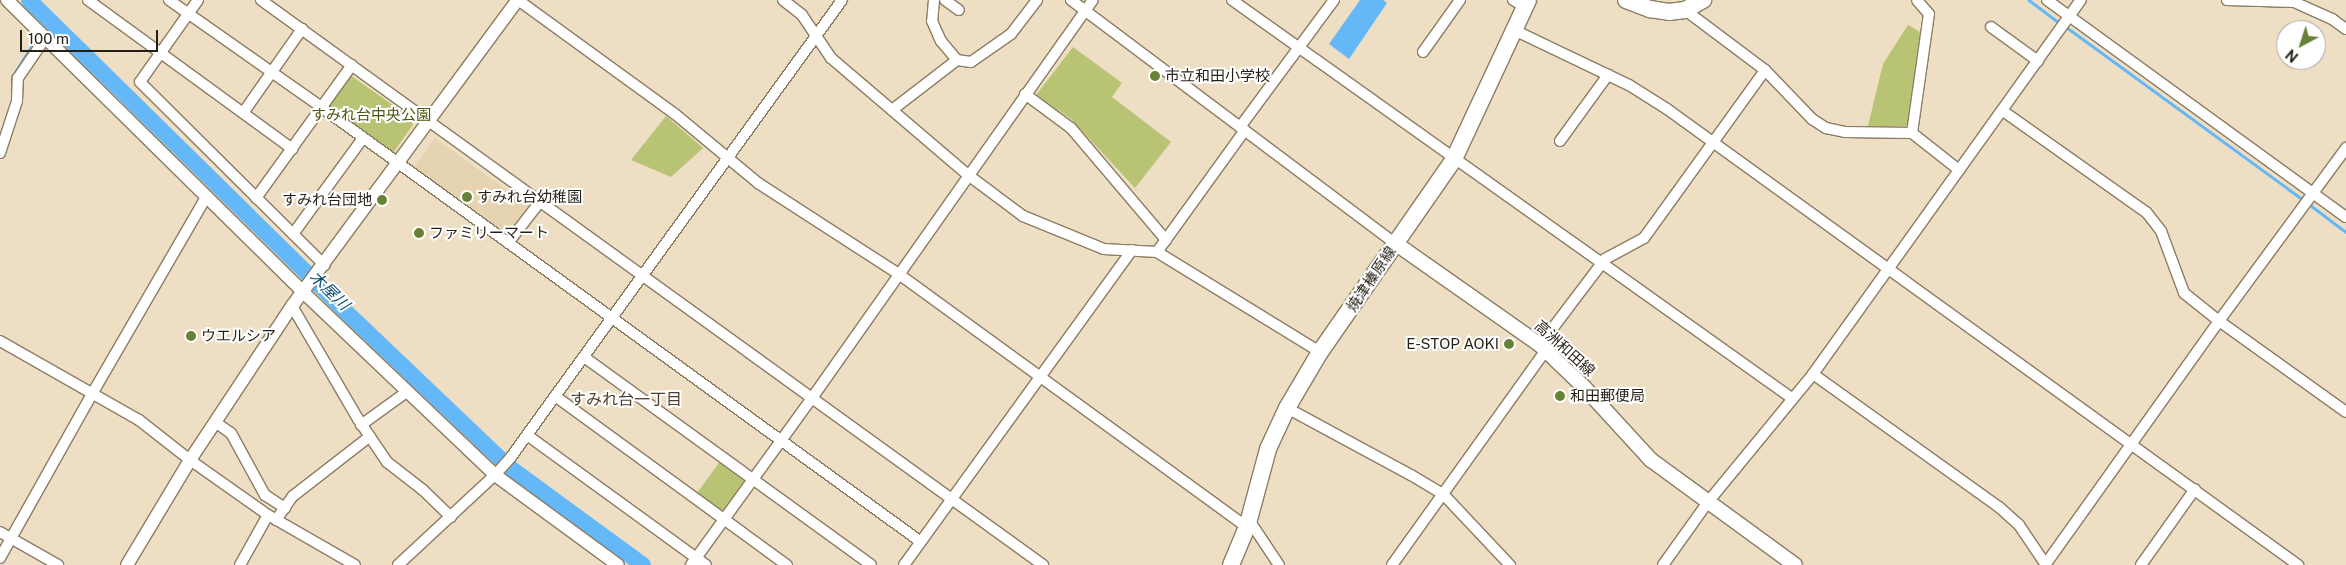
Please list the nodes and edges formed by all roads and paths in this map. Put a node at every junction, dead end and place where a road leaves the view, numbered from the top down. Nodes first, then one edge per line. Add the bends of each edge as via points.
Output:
1 (7, 0) edge
2 (88, 0) edge
3 (168, 0) edge
4 (198, 0) edge
5 (261, 0) edge
6 (518, 0) edge
7 (783, 0) edge
8 (842, 0) edge
9 (934, 0) edge
10 (945, 0) edge
11 (1037, 0) edge
12 (1071, 0) edge
13 (1093, 0) edge
14 (1232, 0) edge
15 (1334, 0) edge
16 (1460, 0) edge
17 (1628, 0) edge
18 (1703, 0) edge
19 (1917, 0) edge
20 (2047, 0) edge
21 (2081, 0) edge
22 (2227, 0) edge
23 (2281, 1) edge
24 (1522, 2) edge
25 (959, 10) dead end
26 (1685, 10) junction
27 (1086, 12) junction
28 (188, 14) junction
29 (2070, 16) junction
30 (1991, 27) dead end
31 (302, 29) junction
32 (2346, 29) edge
33 (1514, 30) junction
34 (46, 36) junction
35 (817, 37) junction
36 (1299, 48) junction
37 (1423, 52) dead end
38 (160, 53) junction
39 (957, 60) junction
40 (2038, 61) junction
41 (352, 65) junction
42 (1765, 70) junction
43 (272, 73) junction
44 (1608, 75) junction
45 (1025, 94) junction
46 (321, 108) junction
47 (892, 110) junction
48 (2003, 111) junction
49 (243, 114) junction
50 (430, 122) junction
51 (1242, 129) junction
52 (1912, 133) junction
53 (363, 138) junction
54 (1560, 141) dead end
55 (1714, 142) junction
56 (2346, 148) edge
57 (292, 149) junction
58 (0, 153) edge
59 (1454, 159) junction
60 (728, 160) junction
61 (399, 164) junction
62 (1959, 170) junction
63 (968, 175) junction
64 (207, 196) junction
65 (256, 198) junction
66 (2309, 199) junction
67 (539, 203) junction
68 (2346, 218) edge
69 (293, 234) junction
70 (1166, 240) junction
71 (508, 243) junction
72 (1395, 243) junction
73 (1132, 250) junction
74 (1157, 252) junction
75 (1601, 263) junction
76 (323, 266) junction
77 (1889, 268) junction
78 (900, 275) junction
79 (642, 276) junction
80 (305, 289) junction
81 (292, 306) junction
82 (612, 318) junction
83 (2219, 321) junction
84 (0, 341) edge
85 (1543, 348) junction
86 (1320, 352) junction
87 (584, 357) junction
88 (1813, 374) junction
89 (1041, 377) junction
90 (408, 391) junction
91 (92, 394) junction
92 (555, 396) junction
93 (812, 398) junction
94 (1793, 399) junction
95 (1287, 408) junction
96 (2346, 412) edge
97 (216, 422) junction
98 (361, 425) junction
99 (527, 435) junction
100 (369, 436) junction
101 (782, 441) junction
102 (2132, 444) junction
103 (190, 460) junction
104 (495, 476) junction
105 (753, 480) junction
106 (2195, 490) junction
107 (1443, 494) junction
108 (952, 500) junction
109 (1708, 502) junction
110 (285, 508) junction
111 (451, 517) junction
112 (272, 518) junction
113 (725, 519) junction
114 (1248, 524) junction
115 (0, 532) edge
116 (11, 538) junction
117 (921, 542) junction
118 (0, 558) edge
119 (694, 561) edge
120 (58, 565) edge
121 (127, 565) edge
122 (240, 565) edge
123 (354, 565) edge
124 (398, 565) edge
125 (618, 565) edge
126 (706, 565) edge
127 (787, 565) edge
128 (871, 565) edge
129 (904, 565) edge
130 (1043, 565) edge
131 (1231, 565) edge
132 (1279, 565) edge
133 (1392, 565) edge
134 (1510, 565) edge
135 (1663, 565) edge
136 (1796, 565) edge
137 (2046, 565) edge
138 (2141, 565) edge
139 (2298, 565) edge

1 - 34 street
2 - 38 street
3 - 28 street
4 - 28 street
5 - 31 street
6 - 50 street
6 - 60 street via 675,114
7 - 35 street via 802,14
8 - 35 street
9 - 39 street via 932,21 941,41
10 - 25 street
11 - 39 street via 1011,34 971,62
12 - 27 street
13 - 27 street
14 - 36 street
15 - 36 street
16 - 37 street
17 - 26 main road via 1650,9
18 - 26 main road
19 - 52 street via 1929,14
20 - 29 street
21 - 29 street
22 - 23 street
23 - 32 street via 2310,7
24 - 33 main road, 焼津榛原線
26 - 42 street
27 - 45 street
27 - 51 street
28 - 38 street
28 - 43 street
29 - 40 street
29 - 66 street
30 - 40 street
31 - 41 street
31 - 43 street
33 - 44 street
33 - 59 main road, 焼津榛原線
34 - 58 street via 18,78 17,101
34 - 64 street
35 - 47 street via 831,58
35 - 60 street
36 - 51 street
36 - 59 street
38 - 49 street
38 - 65 street via 140,82
39 - 47 street
40 - 48 street
41 - 46 street
41 - 50 street
42 - 52 street via 1812,119 1826,128 1845,132
42 - 55 street
43 - 46 street
43 - 49 street
44 - 54 street
44 - 55 street via 1660,104
45 - 63 street
45 - 70 street via 1071,128
46 - 53 street
46 - 57 street
47 - 63 street
48 - 62 street
48 - 83 street via 2147,213 2161,231 2184,293
49 - 57 street
50 - 61 street
50 - 67 street
51 - 70 street
51 - 72 street
52 - 62 street
53 - 61 street
53 - 69 street
55 - 75 street via 1644,238
55 - 77 street
56 - 66 street
57 - 65 street
59 - 72 main road, 焼津榛原線
59 - 75 street
60 - 78 street
60 - 79 street
61 - 71 street
61 - 76 street
62 - 77 street
63 - 73 street via 1023,216 1104,249
63 - 78 street
64 - 80 street
64 - 91 street
65 - 69 street
66 - 68 street
66 - 83 street
67 - 71 street
67 - 79 street
69 - 76 street
70 - 74 street
71 - 82 street
72 - 85 main road, 高洲和田線
72 - 86 main road, 焼津榛原線
73 - 74 street
73 - 89 street
74 - 86 street
75 - 85 street
75 - 94 street
76 - 80 street
77 - 88 street
77 - 102 street
78 - 89 street
78 - 93 street
79 - 82 street
79 - 93 street
80 - 81 street
80 - 90 street
81 - 97 street
81 - 98 street
82 - 87 street
82 - 101 street
83 - 96 street
83 - 102 street
84 - 91 street
85 - 107 street
85 - 109 main road, 高洲和田線 via 1651,460
86 - 95 main road, 焼津榛原線
87 - 92 street
87 - 105 street
88 - 94 street
88 - 137 street via 1999,507 2019,525
89 - 108 street
89 - 114 street
90 - 98 street
90 - 104 street
91 - 103 street via 140,420
91 - 116 street
92 - 99 street
92 - 113 street
93 - 101 street
93 - 108 street
94 - 109 street
95 - 107 street
95 - 114 main road, 焼津榛原線 via 1268,449
97 - 103 street
97 - 110 street via 231,433 265,495
98 - 100 street
99 - 104 street
99 - 119 street
100 - 110 street via 293,496
100 - 111 street via 387,462
101 - 105 street
101 - 117 street
102 - 106 street
102 - 137 street
103 - 112 street
103 - 121 street
104 - 111 street
104 - 125 street
105 - 113 street
105 - 128 street
106 - 138 street
106 - 139 street
107 - 133 street
107 - 134 street
108 - 117 street
108 - 130 street
109 - 135 street
109 - 136 main road, 高洲和田線
110 - 112 street
111 - 124 street
112 - 122 street
112 - 123 street
113 - 119 street
113 - 127 street
114 - 131 main road, 焼津榛原線
114 - 132 street
115 - 116 street
116 - 118 street
116 - 120 street
117 - 129 street
119 - 126 street

